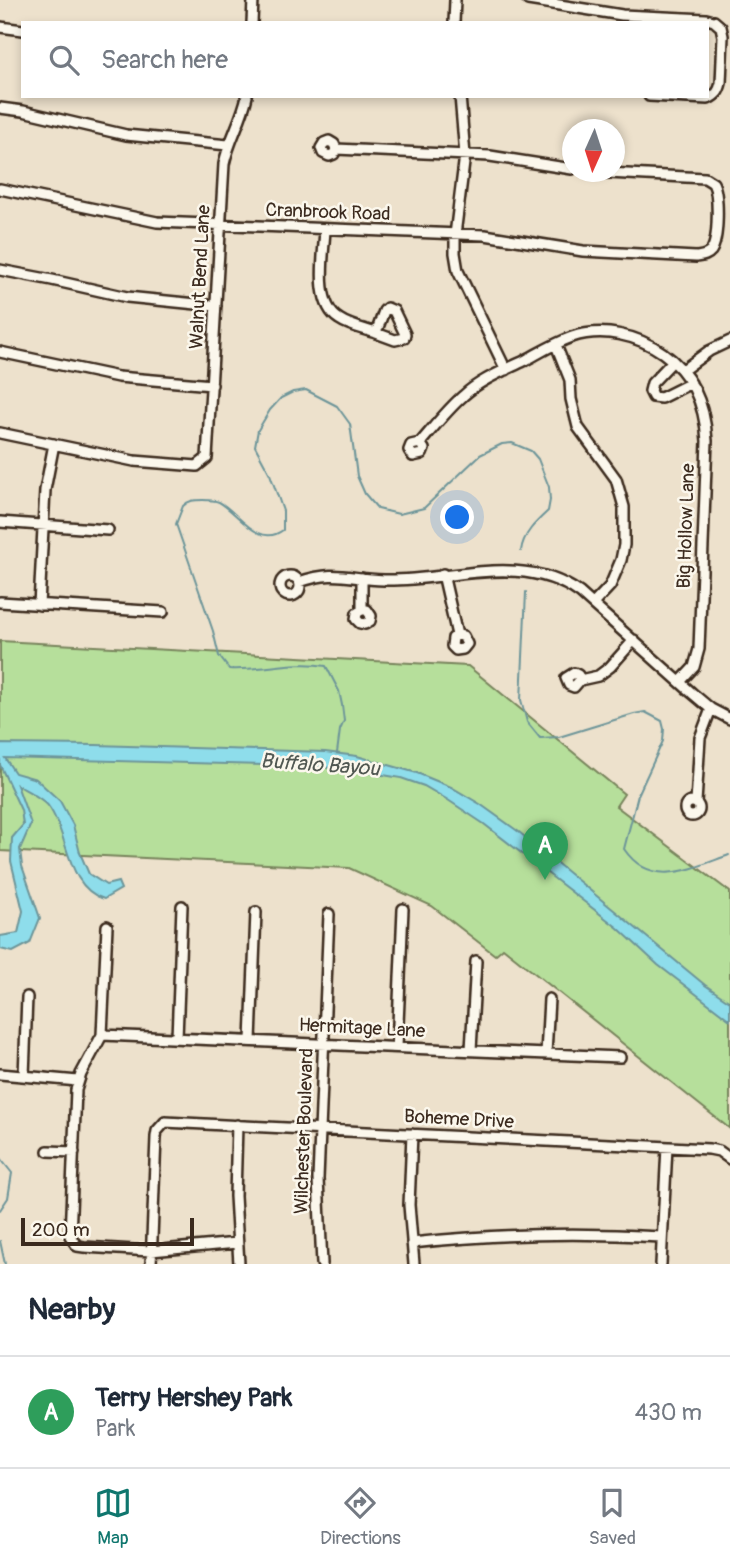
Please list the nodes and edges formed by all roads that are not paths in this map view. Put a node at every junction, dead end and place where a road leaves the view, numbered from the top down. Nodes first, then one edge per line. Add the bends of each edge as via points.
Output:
1 (253, 0) edge
2 (455, 0) edge
3 (528, 0) edge
4 (252, 21) edge
5 (454, 21) edge
6 (0, 27) edge
7 (21, 30) edge
8 (246, 98) edge
9 (460, 98) edge
10 (688, 98) edge
11 (0, 108) edge
12 (228, 145) junction
13 (336, 149) dead end
14 (465, 155) junction
15 (562, 167) edge
16 (625, 174) edge
17 (0, 190) edge
18 (219, 225) junction
19 (325, 229) junction
20 (455, 235) junction
21 (0, 270) edge
22 (216, 306) junction
23 (376, 333) dead end
24 (730, 341) edge
25 (556, 345) junction
26 (0, 352) edge
27 (673, 360) junction
28 (506, 370) junction
29 (683, 370) junction
30 (691, 383) junction
31 (212, 385) junction
32 (0, 433) edge
33 (420, 443) dead end
34 (54, 444) junction
35 (0, 522) edge
36 (43, 525) junction
37 (108, 530) dead end
38 (443, 574) junction
39 (362, 578) junction
40 (299, 582) dead end
41 (0, 603) edge
42 (593, 604) junction
43 (39, 605) junction
44 (362, 610) dead end
45 (163, 612) dead end
46 (457, 635) dead end
47 (634, 640) junction
48 (580, 680) dead end
49 (680, 682) junction
50 (711, 709) junction
51 (730, 719) edge
52 (696, 803) dead end
53 (182, 906) dead end
54 (403, 909) dead end
55 (256, 912) dead end
56 (329, 914) dead end
57 (107, 926) dead end
58 (476, 961) dead end
59 (27, 997) dead end
60 (549, 999) dead end
61 (102, 1035) junction
62 (177, 1038) junction
63 (251, 1041) junction
64 (324, 1044) junction
65 (397, 1047) junction
66 (471, 1050) junction
67 (546, 1054) junction
68 (620, 1057) dead end
69 (0, 1074) edge
70 (24, 1076) junction
71 (78, 1081) junction
72 (237, 1125) junction
73 (319, 1129) junction
74 (412, 1134) junction
75 (667, 1147) junction
76 (48, 1152) dead end
77 (74, 1152) junction
78 (730, 1158) edge
79 (662, 1237) junction
80 (237, 1243) junction
81 (412, 1243) junction
82 (151, 1251) junction
83 (151, 1264) edge
84 (239, 1264) edge
85 (322, 1264) edge
86 (414, 1264) edge
87 (660, 1264) edge

1 - 4 street
2 - 5 street
3 - 10 street via 611,14 715,21 723,36 719,91 708,99
6 - 7 street
8 - 12 street, Walnut Bend Lane
9 - 14 street
11 - 12 street via 126,135
12 - 18 street, Walnut Bend Lane
13 - 14 street
14 - 15 street
14 - 20 street
16 - 20 street, Cranbrook Road via 705,178 713,183 717,198 711,252 696,257 583,251 485,235
17 - 18 street, Cranbrook Road via 157,222
18 - 19 street, Cranbrook Road
18 - 22 street, Walnut Bend Lane
19 - 20 street, Cranbrook Road
19 - 23 street via 323,289 327,307 342,321
20 - 28 street via 458,271
21 - 22 street via 127,297
22 - 31 street, Walnut Bend Lane
24 - 29 street
25 - 27 street, Big Hollow Lane via 584,334 619,334
25 - 28 street, Big Hollow Lane
25 - 42 street via 570,380 578,427 616,479 624,507 621,560 610,586
26 - 31 street via 139,380
27 - 29 street, Big Hollow Lane
27 - 30 street via 652,383 653,397 661,398
28 - 33 street, Big Hollow Lane via 464,394
29 - 30 street, Big Hollow Lane
30 - 49 street, Big Hollow Lane via 705,419 707,441 699,649 694,667
31 - 34 street, Walnut Bend Lane via 209,452 203,463 135,461
32 - 34 street
34 - 36 street
35 - 36 street
36 - 37 street
36 - 43 street
38 - 39 street
38 - 42 street via 544,574 565,582
38 - 46 street
39 - 40 street via 330,574
39 - 44 street
41 - 43 street
42 - 47 street
43 - 45 street
47 - 48 street via 598,676
47 - 49 street
49 - 50 street
50 - 51 street
50 - 52 street via 700,738
53 - 62 street
54 - 65 street
55 - 63 street
56 - 64 street, Wilchester Boulevard
57 - 61 street
58 - 66 street
59 - 70 street
60 - 67 street
61 - 62 street, Hermitage Lane
61 - 71 street
62 - 63 street, Hermitage Lane
63 - 64 street, Hermitage Lane
64 - 65 street, Hermitage Lane
64 - 73 street, Wilchester Boulevard
65 - 66 street, Hermitage Lane
66 - 67 street, Hermitage Lane
67 - 68 street, Hermitage Lane
69 - 70 street
70 - 71 street
71 - 77 street
72 - 73 street, Boheme Drive
72 - 80 street
72 - 82 street, Boheme Drive via 165,1122 157,1130
73 - 74 street, Boheme Drive
73 - 85 street, Wilchester Boulevard
74 - 75 street, Boheme Drive
74 - 81 street
75 - 78 street, Boheme Drive via 709,1149
75 - 79 street
76 - 77 street
77 - 82 street via 72,1242 84,1247
79 - 81 street via 526,1234
79 - 87 street
80 - 82 street
80 - 84 street
81 - 86 street
82 - 83 street

